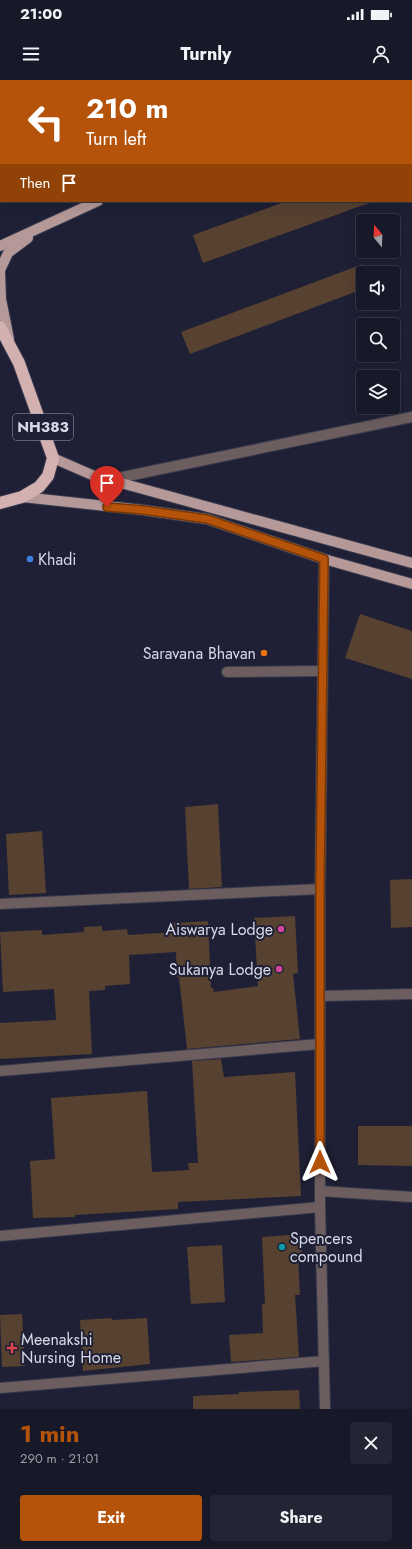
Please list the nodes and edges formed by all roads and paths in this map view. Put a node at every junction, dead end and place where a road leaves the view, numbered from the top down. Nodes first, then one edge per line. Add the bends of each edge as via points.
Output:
1 (96, 202) edge
2 (42, 227) junction
3 (0, 246) edge
4 (0, 271) edge
5 (0, 327) edge
6 (10, 345) junction
7 (412, 417) edge
8 (53, 458) junction
9 (108, 480) junction
10 (22, 498) junction
11 (0, 503) edge
12 (324, 559) junction
13 (412, 563) edge
14 (412, 584) edge
15 (323, 671) junction
16 (226, 672) dead end
17 (320, 889) junction
18 (0, 904) edge
19 (412, 994) edge
20 (321, 996) junction
21 (320, 1044) junction
22 (0, 1071) edge
23 (320, 1192) junction
24 (412, 1197) edge
25 (320, 1207) junction
26 (0, 1236) edge
27 (324, 1361) junction
28 (0, 1388) edge
29 (325, 1409) edge

1 - 2 main road
2 - 3 main road
2 - 4 main road via 8,253
4 - 6 main road via 1,299
5 - 6 highway, NH383
6 - 8 highway, NH383 via 19,363
7 - 9 street
8 - 9 main road
8 - 10 highway, NH383 via 48,476 39,487
9 - 13 main road
10 - 11 highway, NH383
10 - 12 main road via 207,519
12 - 14 main road
12 - 15 street
15 - 16 street
15 - 17 street
17 - 18 street
17 - 20 street
19 - 20 street
20 - 21 street
21 - 22 street
21 - 23 street
23 - 24 street
23 - 25 street
25 - 26 street
25 - 27 street
27 - 28 street
27 - 29 street

